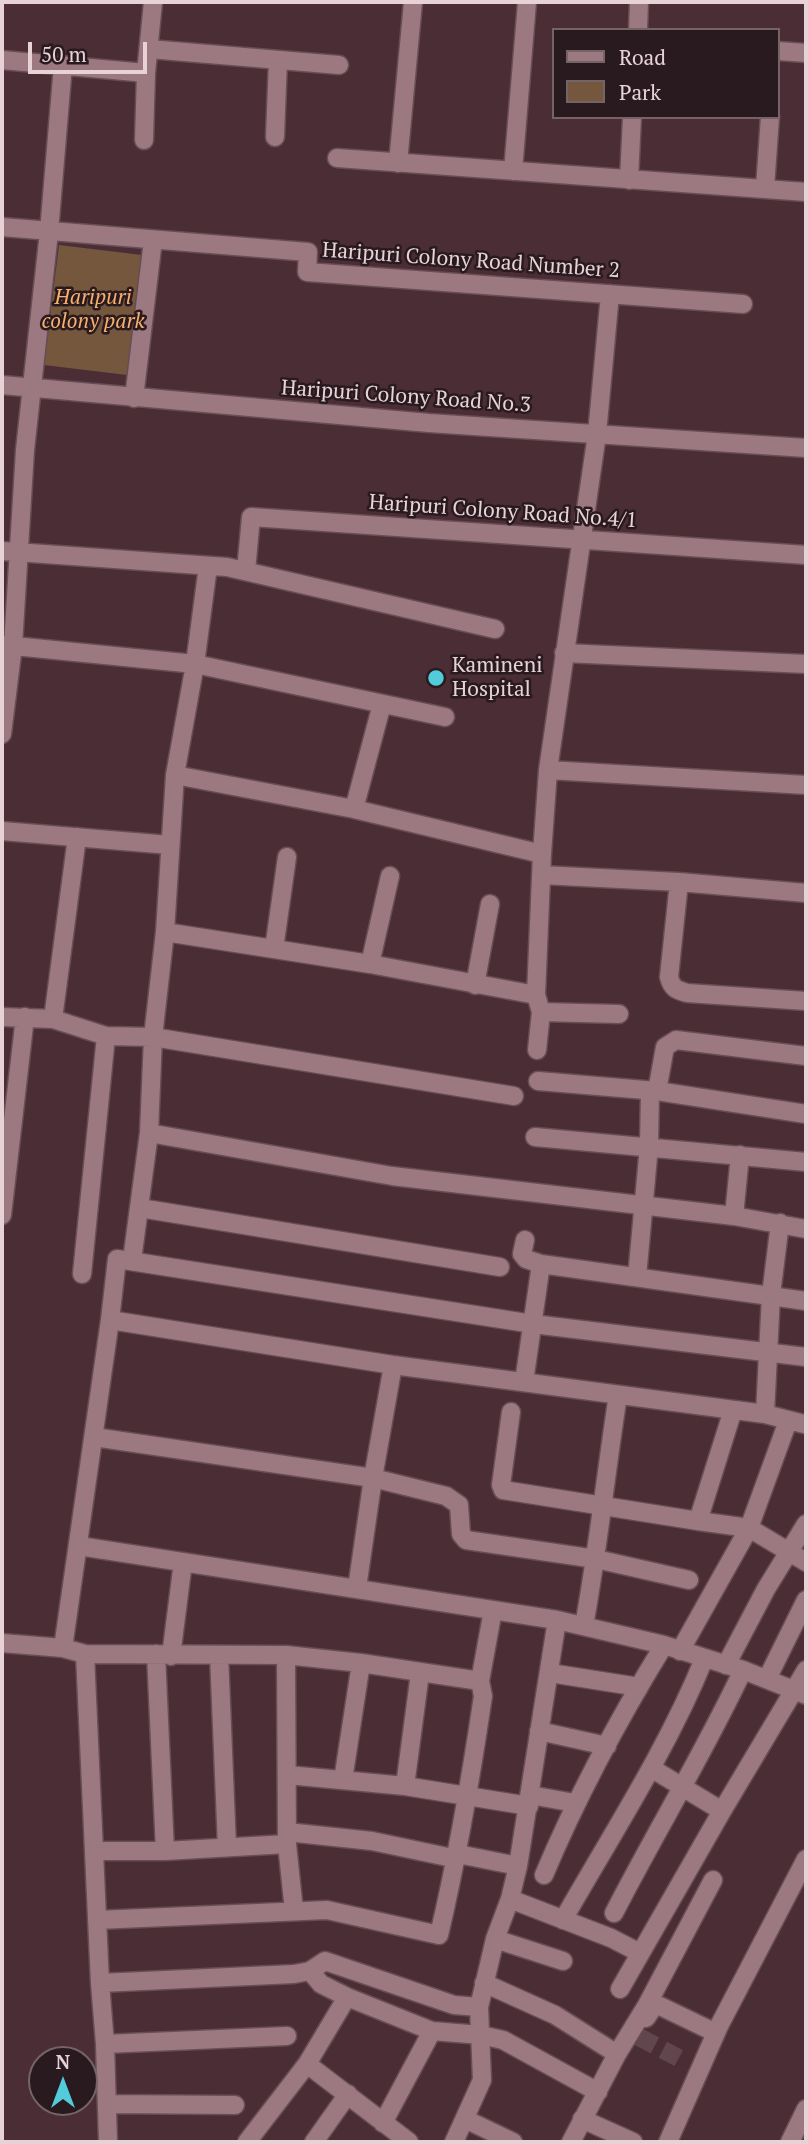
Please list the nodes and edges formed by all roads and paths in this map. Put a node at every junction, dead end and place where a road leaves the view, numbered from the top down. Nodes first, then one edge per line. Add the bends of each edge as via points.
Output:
1 (153, 2) edge
2 (413, 2) edge
3 (527, 2) edge
4 (639, 2) edge
5 (638, 28) edge
6 (149, 48) junction
7 (780, 51) edge
8 (806, 53) edge
9 (2, 60) edge
10 (278, 60) junction
11 (64, 65) junction
12 (339, 65) dead end
13 (146, 73) junction
14 (633, 119) edge
15 (770, 119) edge
16 (275, 137) dead end
17 (144, 140) dead end
18 (337, 158) dead end
19 (398, 163) junction
20 (513, 171) junction
21 (629, 180) junction
22 (765, 188) junction
23 (806, 192) edge
24 (2, 226) edge
25 (49, 232) junction
26 (153, 240) junction
27 (610, 294) junction
28 (743, 304) dead end
29 (2, 385) edge
30 (31, 388) junction
31 (134, 398) junction
32 (597, 434) junction
33 (806, 448) edge
34 (583, 541) junction
35 (9, 552) edge
36 (806, 555) edge
37 (208, 566) junction
38 (246, 571) junction
39 (495, 629) dead end
40 (7, 645) edge
41 (564, 653) junction
42 (195, 664) junction
43 (806, 664) edge
44 (383, 704) junction
45 (446, 717) dead end
46 (2, 734) edge
47 (548, 770) junction
48 (175, 775) junction
49 (806, 785) edge
50 (354, 809) junction
51 (2, 831) edge
52 (77, 837) junction
53 (170, 845) junction
54 (542, 854) junction
55 (287, 857) dead end
56 (542, 875) junction
57 (390, 876) dead end
58 (679, 882) junction
59 (806, 893) edge
60 (491, 904) dead end
61 (164, 933) junction
62 (274, 949) junction
63 (370, 964) junction
64 (475, 985) junction
65 (806, 1001) edge
66 (539, 1004) junction
67 (619, 1014) dead end
68 (2, 1017) edge
69 (25, 1017) junction
70 (53, 1019) junction
71 (106, 1036) junction
72 (153, 1037) junction
73 (537, 1050) dead end
74 (806, 1056) edge
75 (538, 1081) dead end
76 (654, 1091) junction
77 (514, 1096) dead end
78 (806, 1114) edge
79 (149, 1133) junction
80 (535, 1137) dead end
81 (649, 1146) junction
82 (740, 1156) junction
83 (806, 1162) edge
84 (644, 1206) junction
85 (140, 1208) junction
86 (2, 1215) edge
87 (734, 1216) junction
88 (780, 1223) junction
89 (806, 1229) edge
90 (525, 1240) dead end
91 (132, 1260) junction
92 (541, 1264) junction
93 (500, 1267) dead end
94 (82, 1274) dead end
95 (637, 1277) junction
96 (771, 1295) junction
97 (806, 1301) edge
98 (110, 1320) junction
99 (533, 1324) junction
100 (769, 1351) junction
101 (806, 1357) edge
102 (393, 1365) junction
103 (524, 1382) junction
104 (618, 1395) junction
105 (733, 1410) junction
106 (510, 1412) dead end
107 (765, 1414) junction
108 (94, 1437) junction
109 (373, 1478) junction
110 (601, 1506) junction
111 (698, 1521) junction
112 (806, 1524) edge
113 (748, 1528) junction
114 (79, 1546) junction
115 (790, 1553) junction
116 (596, 1559) junction
117 (183, 1562) junction
118 (806, 1562) edge
119 (689, 1580) dead end
120 (357, 1588) junction
121 (806, 1600) edge
122 (494, 1610) junction
123 (557, 1620) junction
124 (584, 1626) junction
125 (2, 1643) edge
126 (63, 1648) junction
127 (672, 1648) junction
128 (85, 1654) junction
129 (164, 1655) junction
130 (219, 1655) junction
131 (286, 1655) junction
132 (704, 1658) junction
133 (361, 1663) junction
134 (735, 1668) junction
135 (806, 1670) edge
136 (420, 1673) junction
137 (550, 1673) junction
138 (767, 1679) junction
139 (480, 1681) junction
140 (639, 1687) junction
141 (801, 1693) edge
142 (540, 1731) junction
143 (607, 1746) junction
144 (651, 1768) junction
145 (288, 1776) junction
146 (343, 1780) junction
147 (405, 1786) junction
148 (681, 1787) junction
149 (468, 1797) junction
150 (530, 1800) junction
151 (575, 1803) junction
152 (722, 1811) junction
153 (288, 1838) junction
154 (226, 1847) junction
155 (94, 1851) junction
156 (164, 1851) junction
157 (458, 1856) junction
158 (806, 1859) edge
159 (518, 1866) junction
160 (544, 1875) dead end
161 (713, 1880) dead end
162 (510, 1899) junction
163 (294, 1911) junction
164 (614, 1913) dead end
165 (97, 1920) junction
166 (563, 1920) junction
167 (495, 1939) junction
168 (640, 1954) junction
169 (563, 1961) dead end
170 (310, 1971) junction
171 (100, 1983) junction
172 (484, 1983) junction
173 (620, 1989) dead end
174 (347, 1997) junction
175 (479, 2007) junction
176 (432, 2031) junction
177 (716, 2033) junction
178 (481, 2035) junction
179 (287, 2036) dead end
180 (639, 2037) dead end
181 (105, 2044) junction
182 (617, 2054) junction
183 (307, 2064) junction
184 (598, 2092) junction
185 (348, 2094) junction
186 (108, 2104) junction
187 (235, 2105) dead end
188 (806, 2109) edge
189 (465, 2119) junction
190 (582, 2119) junction
191 (383, 2131) edge
192 (108, 2142) edge
193 (247, 2142) edge
194 (314, 2142) edge
195 (409, 2142) edge
196 (454, 2142) edge
197 (513, 2142) edge
198 (571, 2142) edge
199 (633, 2142) edge
200 (668, 2142) edge
201 (790, 2142) edge

1 - 6 street
2 - 19 street
3 - 20 street
4 - 5 street
6 - 10 street
6 - 13 street
7 - 8 street
9 - 11 street
10 - 12 street
10 - 16 street
11 - 13 street
11 - 25 street
13 - 17 street
14 - 21 street
15 - 22 street
18 - 19 street
19 - 20 street
20 - 21 street
21 - 22 street
22 - 23 street
24 - 25 street, Haripuri Colony Road Number 2
25 - 26 street, Haripuri Colony Road Number 2
25 - 30 street
26 - 27 street, Haripuri Colony Road Number 2 via 308,253 307,272
26 - 31 street
27 - 28 street, Haripuri Colony Road Number 2
27 - 32 street
29 - 30 street, Haripuri Colony Road No.3
30 - 31 street, Haripuri Colony Road No.3
30 - 35 street
31 - 32 street, Haripuri Colony Road No.3
32 - 33 street, Haripuri Colony Road No.3
32 - 34 street
34 - 36 street, Haripuri Colony Road No.4/1
34 - 38 street, Haripuri Colony Road No.4/1 via 251,517
34 - 41 street
35 - 37 street
35 - 40 street
37 - 38 street
37 - 42 street
38 - 39 street
40 - 42 street
40 - 46 street
41 - 43 street
41 - 47 street
42 - 44 street
42 - 48 street
44 - 45 street
44 - 50 street
47 - 49 street
47 - 54 street
48 - 50 street
48 - 53 street
50 - 54 street
51 - 52 street
52 - 53 street
52 - 70 street
53 - 61 street
54 - 56 street
55 - 62 street
56 - 58 street
56 - 66 street
57 - 63 street
58 - 59 street
58 - 65 street via 669,977 676,990
60 - 64 street
61 - 62 street
61 - 72 street
62 - 63 street
63 - 64 street
64 - 66 street
66 - 67 street
66 - 73 street
68 - 69 street
69 - 70 street
69 - 86 street
70 - 71 street
71 - 72 street
71 - 94 street
72 - 77 street
72 - 79 street
74 - 76 street via 676,1040 665,1047
75 - 76 street
76 - 78 street
76 - 81 street
79 - 84 street via 392,1176
79 - 85 street
80 - 81 street
81 - 82 street
81 - 84 street
82 - 83 street
82 - 87 street
84 - 87 street
84 - 95 street
85 - 91 street
85 - 93 street
87 - 88 street
88 - 89 street
88 - 96 street
90 - 92 street via 522,1254
91 - 98 street via 117,1259
91 - 99 street
92 - 95 street
92 - 99 street
95 - 96 street
96 - 97 street
96 - 100 street
98 - 102 street
98 - 108 street
99 - 100 street
99 - 103 street
100 - 101 street
100 - 107 street
102 - 103 street
102 - 109 street
103 - 104 street
104 - 105 street
104 - 110 street
105 - 107 street
105 - 111 street
106 - 110 street via 503,1490
107 - 113 street via 796,1422
108 - 109 street
108 - 114 street
109 - 116 street via 446,1496 459,1505 461,1534 466,1540
109 - 120 street
110 - 111 street
110 - 116 street
111 - 113 street
112 - 115 street
113 - 115 street
113 - 127 street
114 - 117 street
114 - 126 street
115 - 118 street
115 - 134 street via 766,1589
116 - 119 street
116 - 124 street
117 - 120 street
117 - 129 street
120 - 122 street
121 - 138 street
122 - 123 street
122 - 139 street
123 - 124 street
123 - 137 street
124 - 127 street
125 - 126 street
126 - 128 street
127 - 132 street
127 - 140 street
128 - 129 street
128 - 155 street
129 - 130 street
129 - 156 street
130 - 131 street
130 - 154 street
131 - 133 street
131 - 145 street
132 - 134 street
132 - 144 street
133 - 136 street
133 - 146 street
134 - 138 street
134 - 148 street via 724,1712
135 - 141 street
136 - 139 street
136 - 147 street
137 - 140 street
137 - 142 street
138 - 141 street
139 - 149 street via 483,1696
140 - 143 street
141 - 152 street
142 - 143 street
142 - 150 street
143 - 151 street
144 - 148 street
144 - 166 street
145 - 146 street
145 - 153 street
146 - 147 street
147 - 149 street
148 - 152 street
148 - 164 street
149 - 150 street
149 - 157 street
150 - 151 street
150 - 159 street
151 - 160 street
152 - 168 street
153 - 154 street
153 - 157 street via 372,1841
153 - 163 street
154 - 156 street
155 - 156 street
155 - 165 street
157 - 159 street
157 - 163 street via 439,1935 327,1910
158 - 177 street
159 - 162 street
161 - 182 street
162 - 166 street
162 - 167 street
163 - 165 street
165 - 171 street
166 - 168 street
167 - 169 street
167 - 172 street
168 - 173 street
170 - 171 street
170 - 174 street via 321,1984
170 - 175 street via 325,1961 454,2005
171 - 181 street
172 - 175 street
172 - 182 street via 555,2015
174 - 176 street
174 - 183 street
175 - 178 street
176 - 178 street
176 - 191 street
177 - 180 street via 654,2005
177 - 200 street via 693,2066
178 - 184 street via 503,2040
178 - 189 street via 482,2080
179 - 181 street
181 - 186 street
182 - 184 street
183 - 185 street
183 - 193 street
184 - 190 street
185 - 191 street
185 - 194 street
186 - 187 street
186 - 192 street
188 - 201 street
189 - 196 street
189 - 197 street
190 - 198 street
190 - 199 street
191 - 195 street

